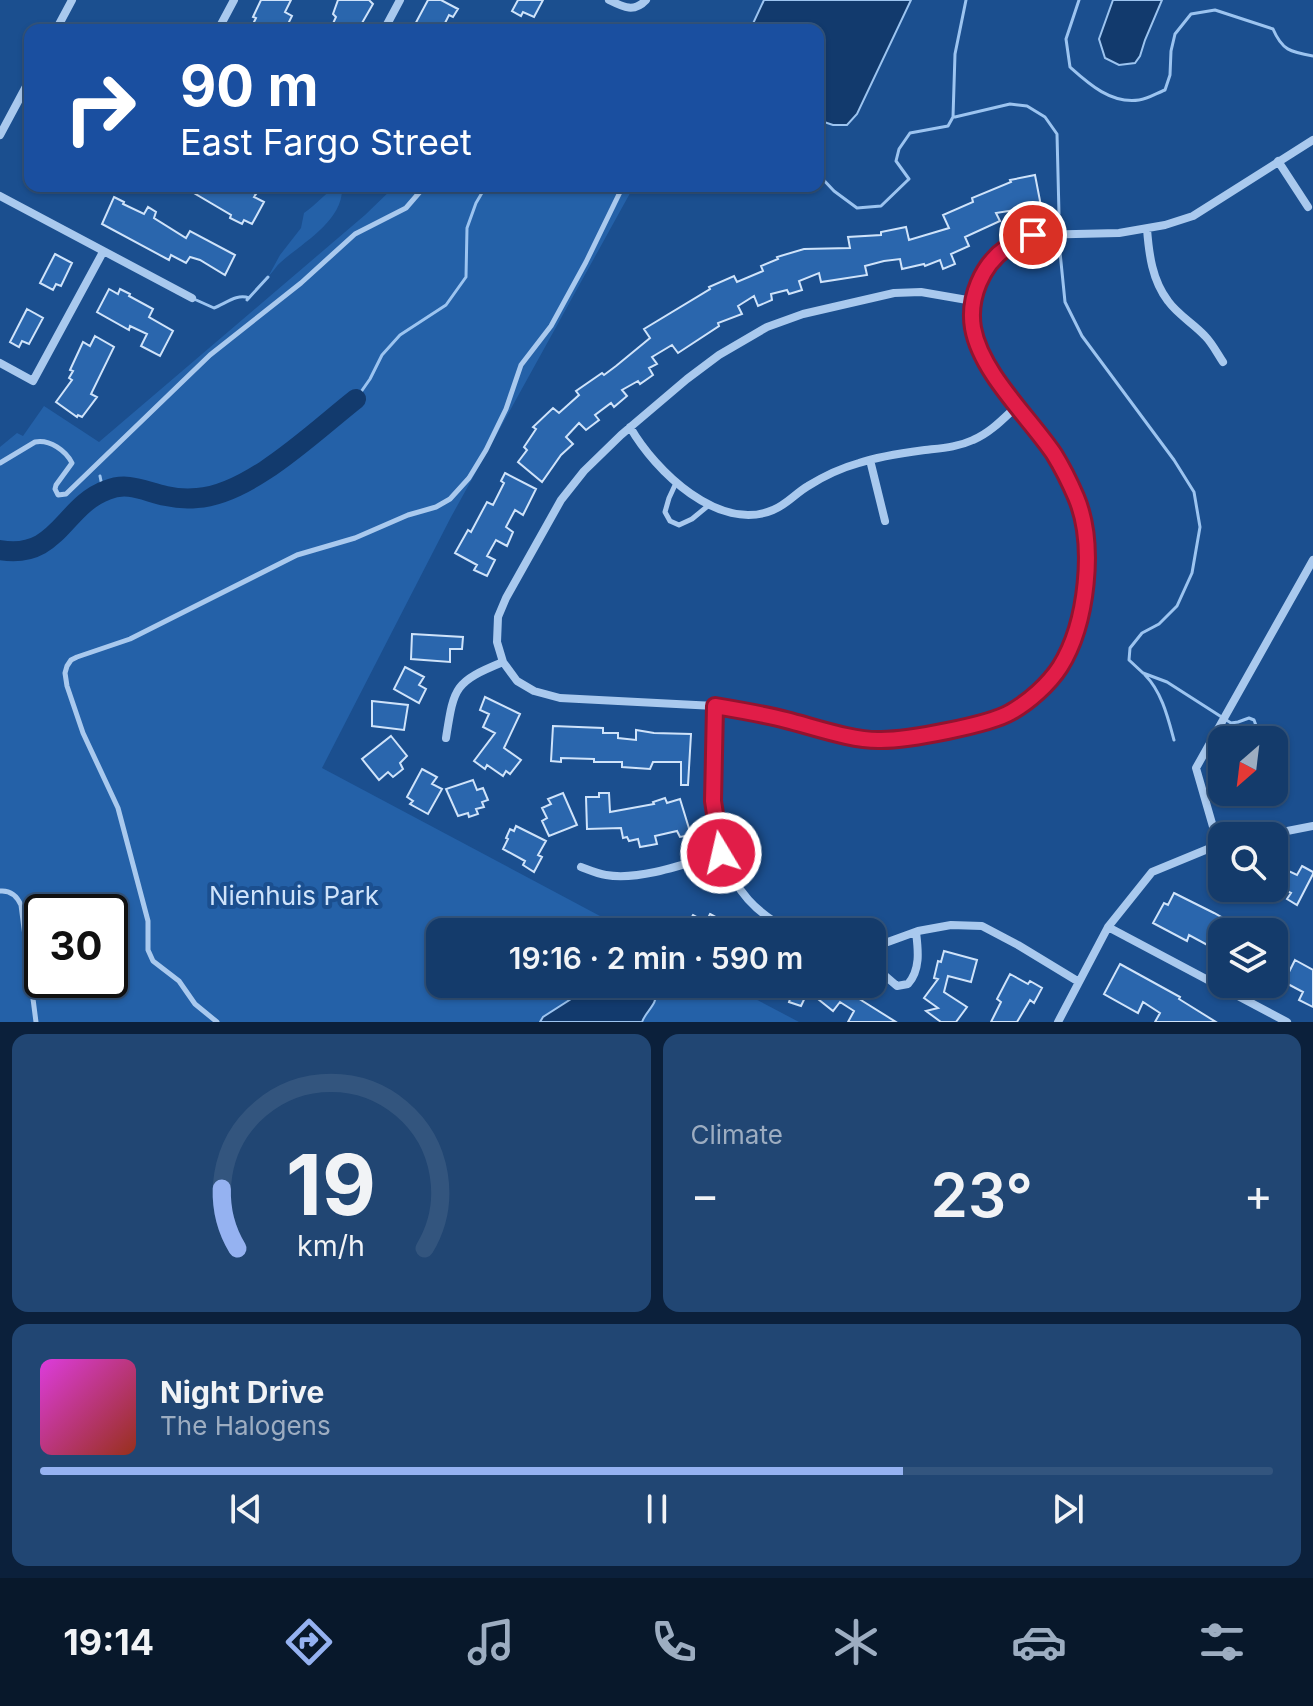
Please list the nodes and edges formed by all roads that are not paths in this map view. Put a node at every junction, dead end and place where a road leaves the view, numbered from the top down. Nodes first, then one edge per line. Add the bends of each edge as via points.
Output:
1 (72, 0) edge
2 (234, 0) edge
3 (400, 0) edge
4 (609, 0) edge
5 (646, 0) edge
6 (59, 24) edge
7 (221, 24) edge
8 (387, 24) edge
9 (24, 89) edge
10 (3, 123) edge
11 (0, 135) edge
12 (1313, 140) edge
13 (1278, 161) junction
14 (420, 192) edge
15 (620, 192) edge
16 (0, 196) edge
17 (1308, 207) dead end
18 (1147, 229) junction
19 (103, 252) junction
20 (192, 298) dead end
21 (973, 301) junction
22 (1223, 362) dead end
23 (0, 363) edge
24 (1017, 406) junction
25 (630, 427) junction
26 (870, 460) junction
27 (0, 463) edge
28 (676, 483) junction
29 (710, 504) junction
30 (885, 521) dead end
31 (1313, 560) edge
32 (503, 662) junction
33 (715, 706) junction
34 (446, 738) dead end
35 (1213, 822) edge
36 (1313, 826) edge
37 (1288, 831) edge
38 (1208, 849) edge
39 (721, 853) junction
40 (581, 867) dead end
41 (0, 891) edge
42 (771, 918) edge
43 (1108, 927) junction
44 (916, 932) junction
45 (886, 943) edge
46 (886, 977) edge
47 (1079, 982) junction
48 (36, 1022) edge
49 (217, 1022) edge
50 (1058, 1022) edge
51 (1287, 1022) edge

1 - 6 street
2 - 7 street
3 - 8 street
4 - 5 street via 626,8
9 - 10 street
10 - 11 street
12 - 13 street
13 - 17 street
13 - 18 street via 1193,216
14 - 27 lane via 406,208 355,234 210,355 66,494 58,495 55,489 72,463 52,444 40,440
15 - 49 lane via 551,326 521,365 486,450 450,499 297,555 67,666 65,680 78,721 118,808 148,921 150,956
16 - 19 street
18 - 21 street via 1033,235 1007,247 983,271
18 - 22 street via 1156,280 1167,300 1205,336
19 - 20 street
19 - 23 street via 33,381
21 - 24 street via 977,346
21 - 25 street via 894,293 767,327 719,355
24 - 26 street via 975,439
24 - 33 street via 1055,455 1077,500 1087,541 1087,589 1073,639 1060,668 1036,694 1010,713 879,741
25 - 28 street
25 - 32 street via 561,500 506,598 497,629
26 - 29 street via 837,471 756,516 729,514
26 - 30 street
28 - 29 street
28 - 29 lane via 665,512 670,521 679,525
31 - 35 street via 1196,768
32 - 33 street via 517,681 560,698
32 - 34 street via 457,690
33 - 39 street via 713,801
36 - 37 street
38 - 43 street via 1152,872
39 - 40 street via 638,875 607,876
39 - 42 street via 751,905
41 - 48 lane via 12,893 21,905
43 - 47 street
43 - 51 street
44 - 45 street
44 - 46 street via 918,956 908,984 897,986
44 - 47 street via 982,926
47 - 50 street

